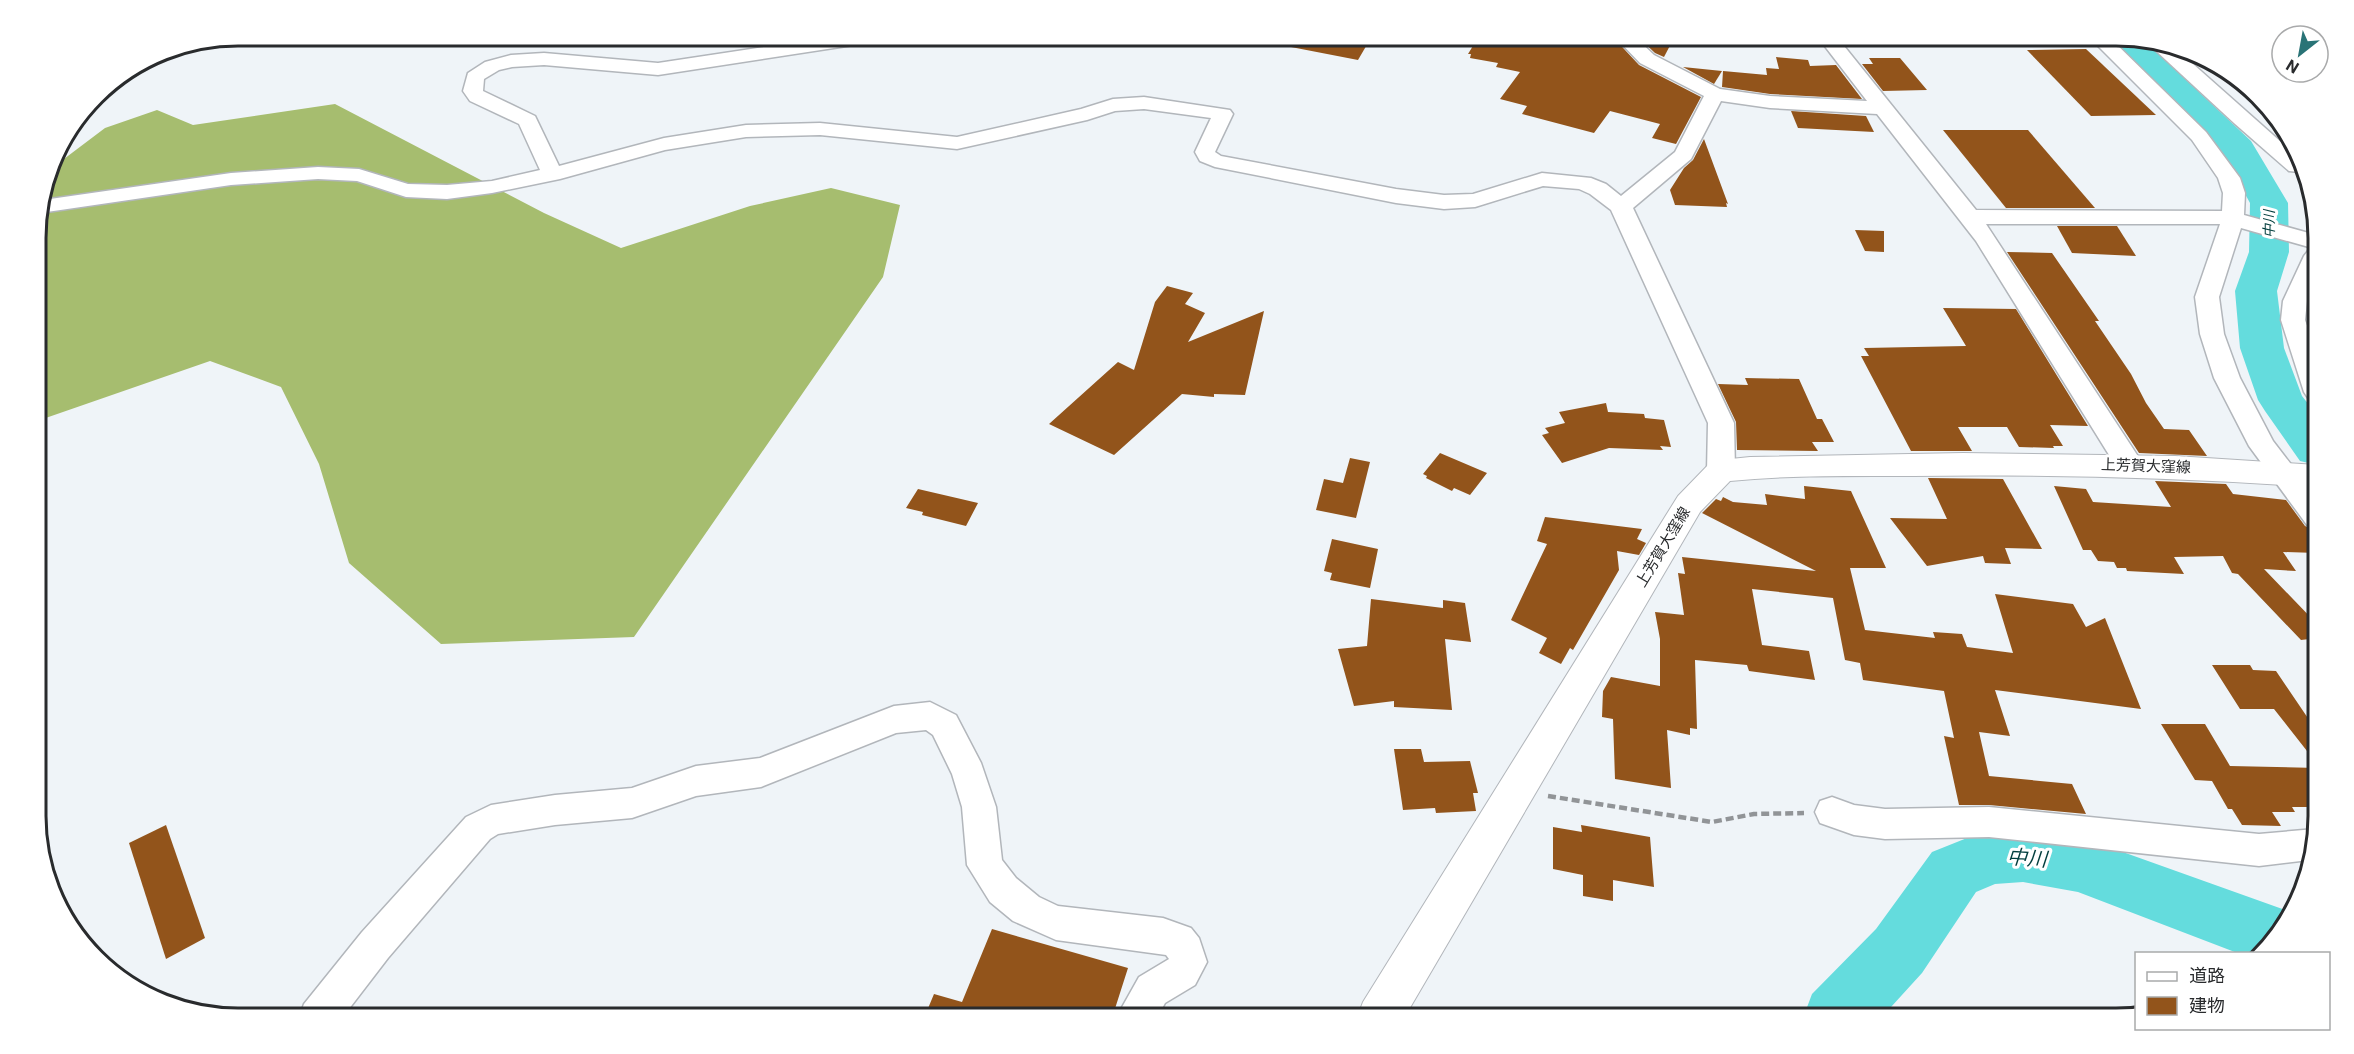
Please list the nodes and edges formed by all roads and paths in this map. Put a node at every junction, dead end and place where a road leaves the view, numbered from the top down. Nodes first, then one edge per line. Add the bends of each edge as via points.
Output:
1 (808, 46) edge
2 (1635, 46) edge
3 (1834, 46) edge
4 (2107, 46) edge
5 (2173, 56) edge
6 (1715, 94) junction
7 (1881, 108) junction
8 (2291, 161) edge
9 (552, 174) junction
10 (50, 206) edge
11 (1621, 207) junction
12 (1969, 217) junction
13 (2239, 221) junction
14 (2307, 243) edge
15 (2307, 261) edge
16 (2307, 362) edge
17 (2129, 464) junction
18 (1721, 471) junction
19 (2299, 474) edge
20 (2307, 494) edge
21 (1518, 790) junction
22 (1832, 812) joint
23 (2305, 845) edge
24 (1385, 1007) edge
25 (326, 1008) edge
26 (1141, 1008) edge

1 - 9 street via 658,69 544,59 492,66 476,77 473,91 477,97 528,120
2 - 6 street via 1656,64
3 - 7 street
4 - 13 street via 2199,136 2229,178
5 - 8 street
6 - 7 street via 1770,102
6 - 11 street via 1683,155
7 - 12 street
9 - 10 street via 447,192 406,190 359,175 231,178
9 - 11 street via 664,144 746,131 820,129 957,143 1113,105 1144,104 1223,114 1205,152 1215,161 1444,202 1475,200 1542,179 1583,183
11 - 18 street via 1721,423
12 - 13 street via 2193,217
12 - 17 street
13 - 14 street
13 - 19 street via 2230,234 2207,297 2212,334 2227,378 2262,446
15 - 16 street via 2293,320
17 - 18 main road, 上芳賀大窪線 via 1943,463
17 - 19 main road, 上芳賀大窪線
18 - 21 main road, 上芳賀大窪線 via 1689,504
19 - 20 street
21 - 22 path via 1712,822 1754,814
21 - 24 main road, 上芳賀大窪線
22 - 23 street via 1885,824 1989,822 2259,850
25 - 26 street via 382,937 478,828 491,820 632,803 696,781 761,772 894,720 922,716 945,725 956,743 980,807 985,865 1003,890 1026,909 1056,922 1178,940 1188,962 1182,972 1152,990

